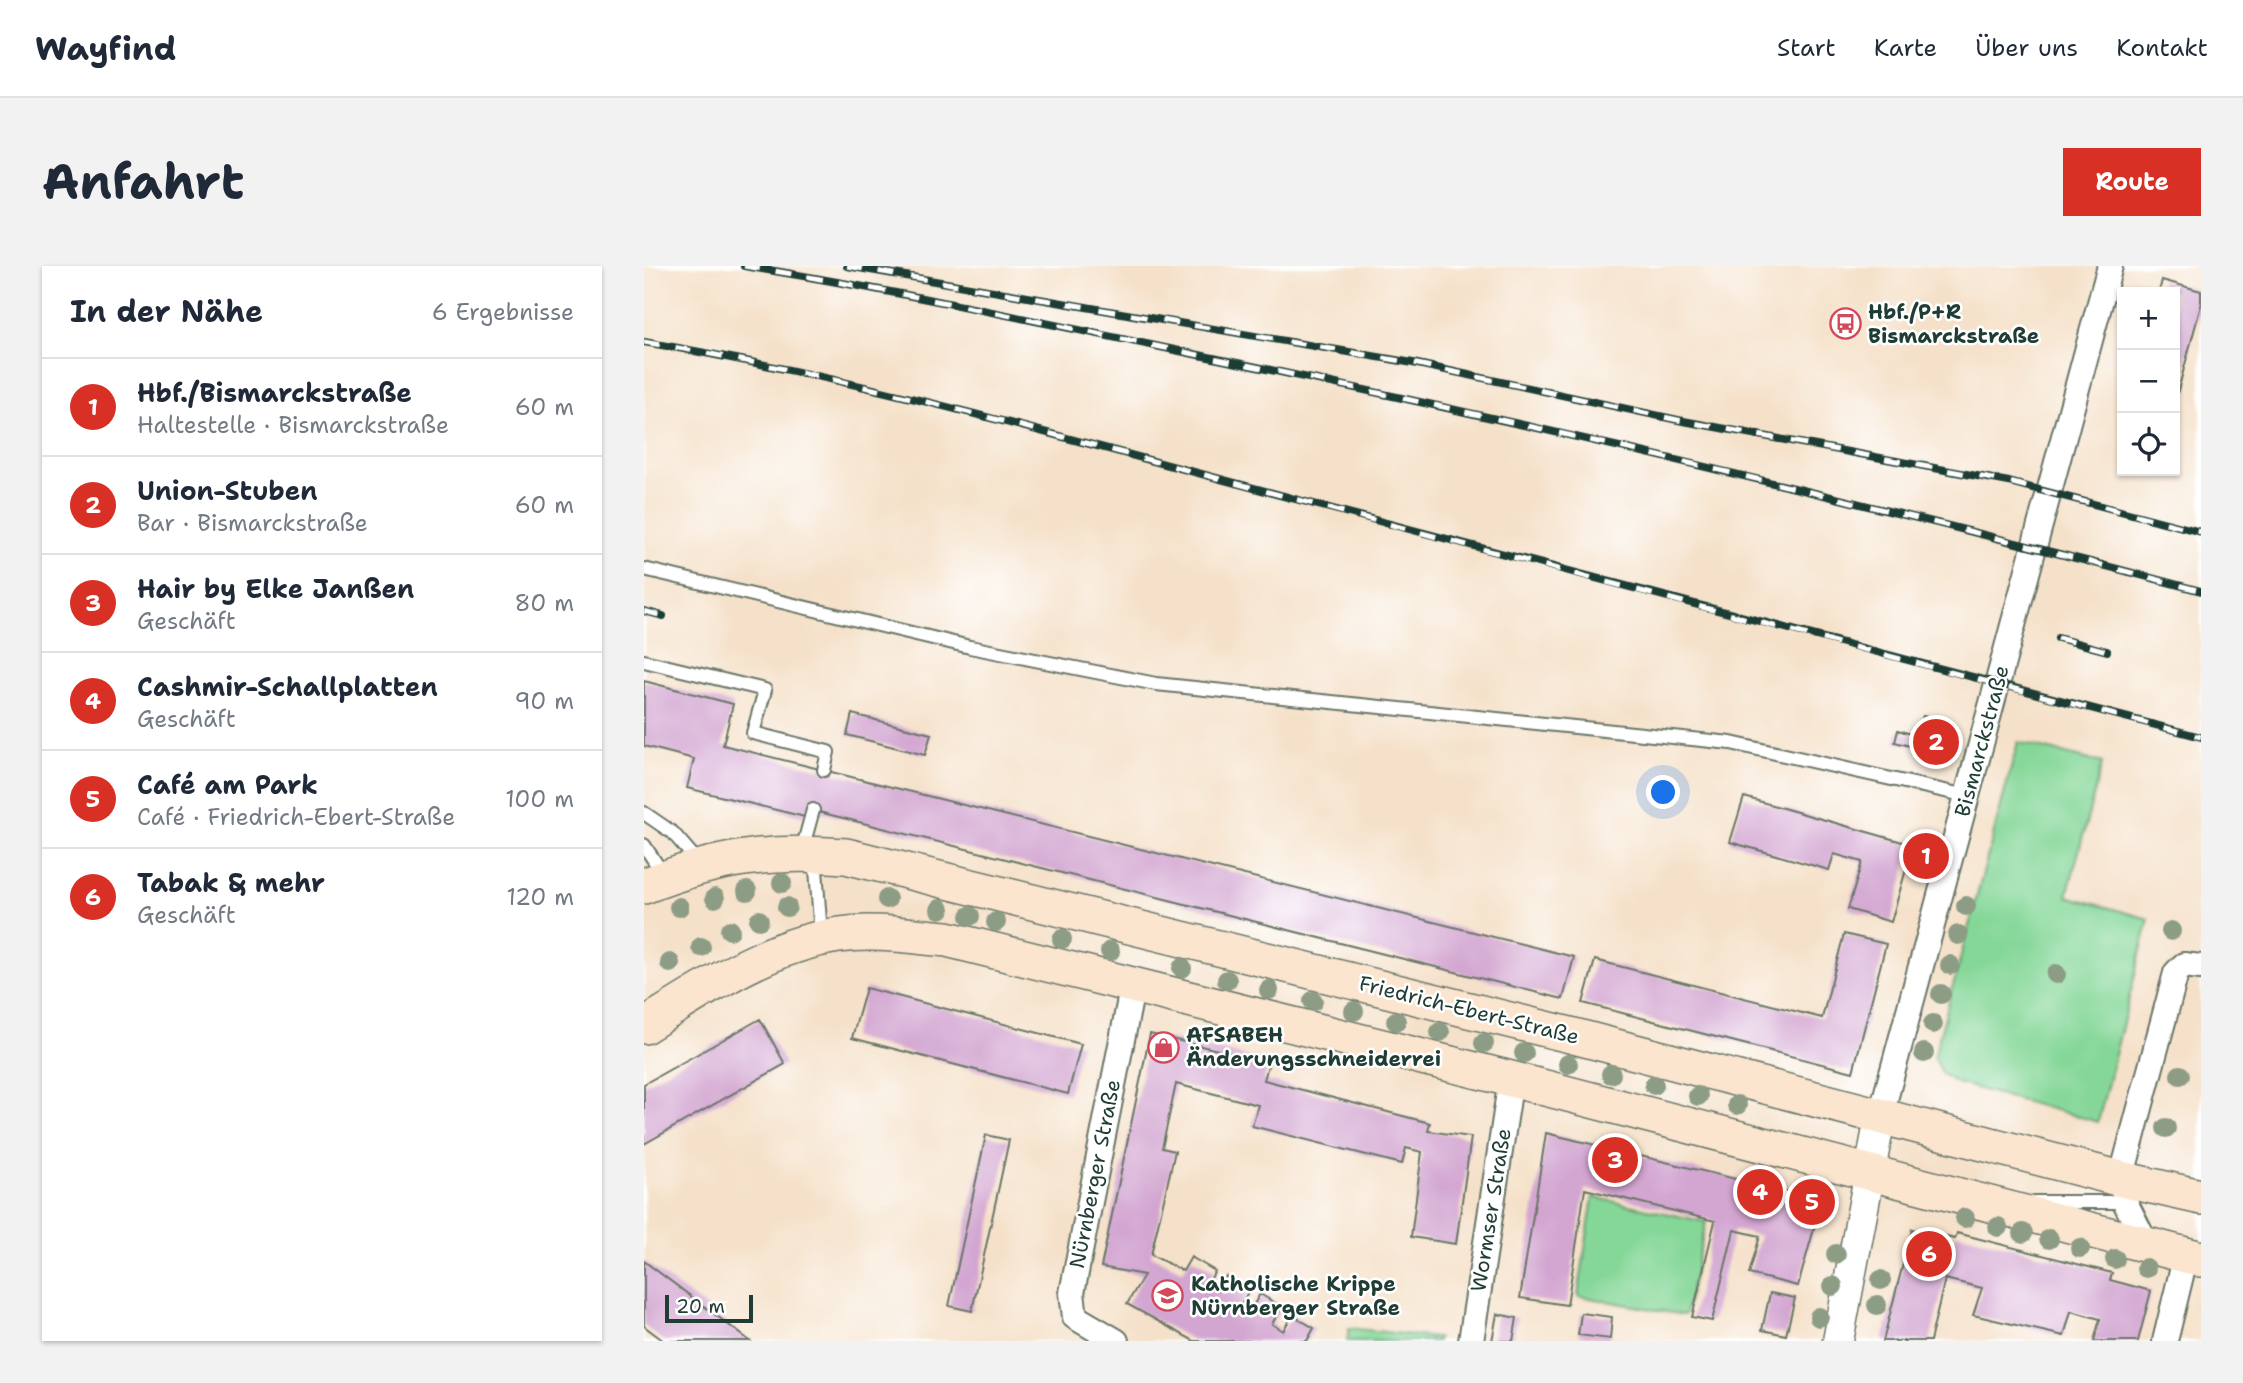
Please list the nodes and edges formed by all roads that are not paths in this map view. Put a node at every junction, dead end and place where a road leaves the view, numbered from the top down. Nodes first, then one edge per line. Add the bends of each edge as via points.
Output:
1 (2110, 266) edge
2 (644, 569) edge
3 (644, 661) edge
4 (824, 770) dead end
5 (1967, 796) junction
6 (813, 810) dead end
7 (644, 813) edge
8 (644, 845) edge
9 (808, 853) junction
10 (701, 866) junction
11 (655, 882) edge
12 (821, 939) junction
13 (2201, 967) edge
14 (1133, 984) junction
15 (644, 1026) edge
16 (1511, 1079) junction
17 (1880, 1118) junction
18 (1868, 1174) junction
19 (2194, 1195) edge
20 (2133, 1196) junction
21 (2003, 1207) junction
22 (2146, 1244) junction
23 (2194, 1257) edge
24 (1116, 1341) edge
25 (1471, 1341) edge
26 (1838, 1341) edge
27 (2165, 1341) edge

1 - 5 street, Bismarckstraße
2 - 5 lane via 970,648 1156,684 1731,743
3 - 4 lane via 765,690 753,733 828,752
5 - 17 street, Bismarckstraße
6 - 9 lane
7 - 10 lane via 673,833
8 - 11 lane
9 - 10 main road, Friedrich-Ebert-Straße via 732,858
9 - 12 lane
9 - 17 main road, Friedrich-Ebert-Straße via 846,856 1570,1035
10 - 11 main road, Friedrich-Ebert-Straße
12 - 14 main road, Friedrich-Ebert-Straße via 878,933 947,939
12 - 15 main road, Friedrich-Ebert-Straße via 793,946 720,978
13 - 20 street via 2184,965 2176,973
14 - 16 main road, Friedrich-Ebert-Straße
14 - 24 street, Nürnberger Straße via 1072,1293 1075,1317
16 - 18 main road, Friedrich-Ebert-Straße
16 - 25 street, Wormser Straße
17 - 18 street, Bismarckstraße
17 - 20 main road, Friedrich-Ebert-Straße
18 - 21 main road, Friedrich-Ebert-Straße
18 - 26 street, Bismarckstraße
19 - 20 main road, Friedrich-Ebert-Straße
20 - 21 lane, Friedrich-Ebert-Straße
20 - 22 street
21 - 22 main road, Friedrich-Ebert-Straße
22 - 23 main road, Friedrich-Ebert-Straße
23 - 27 street

